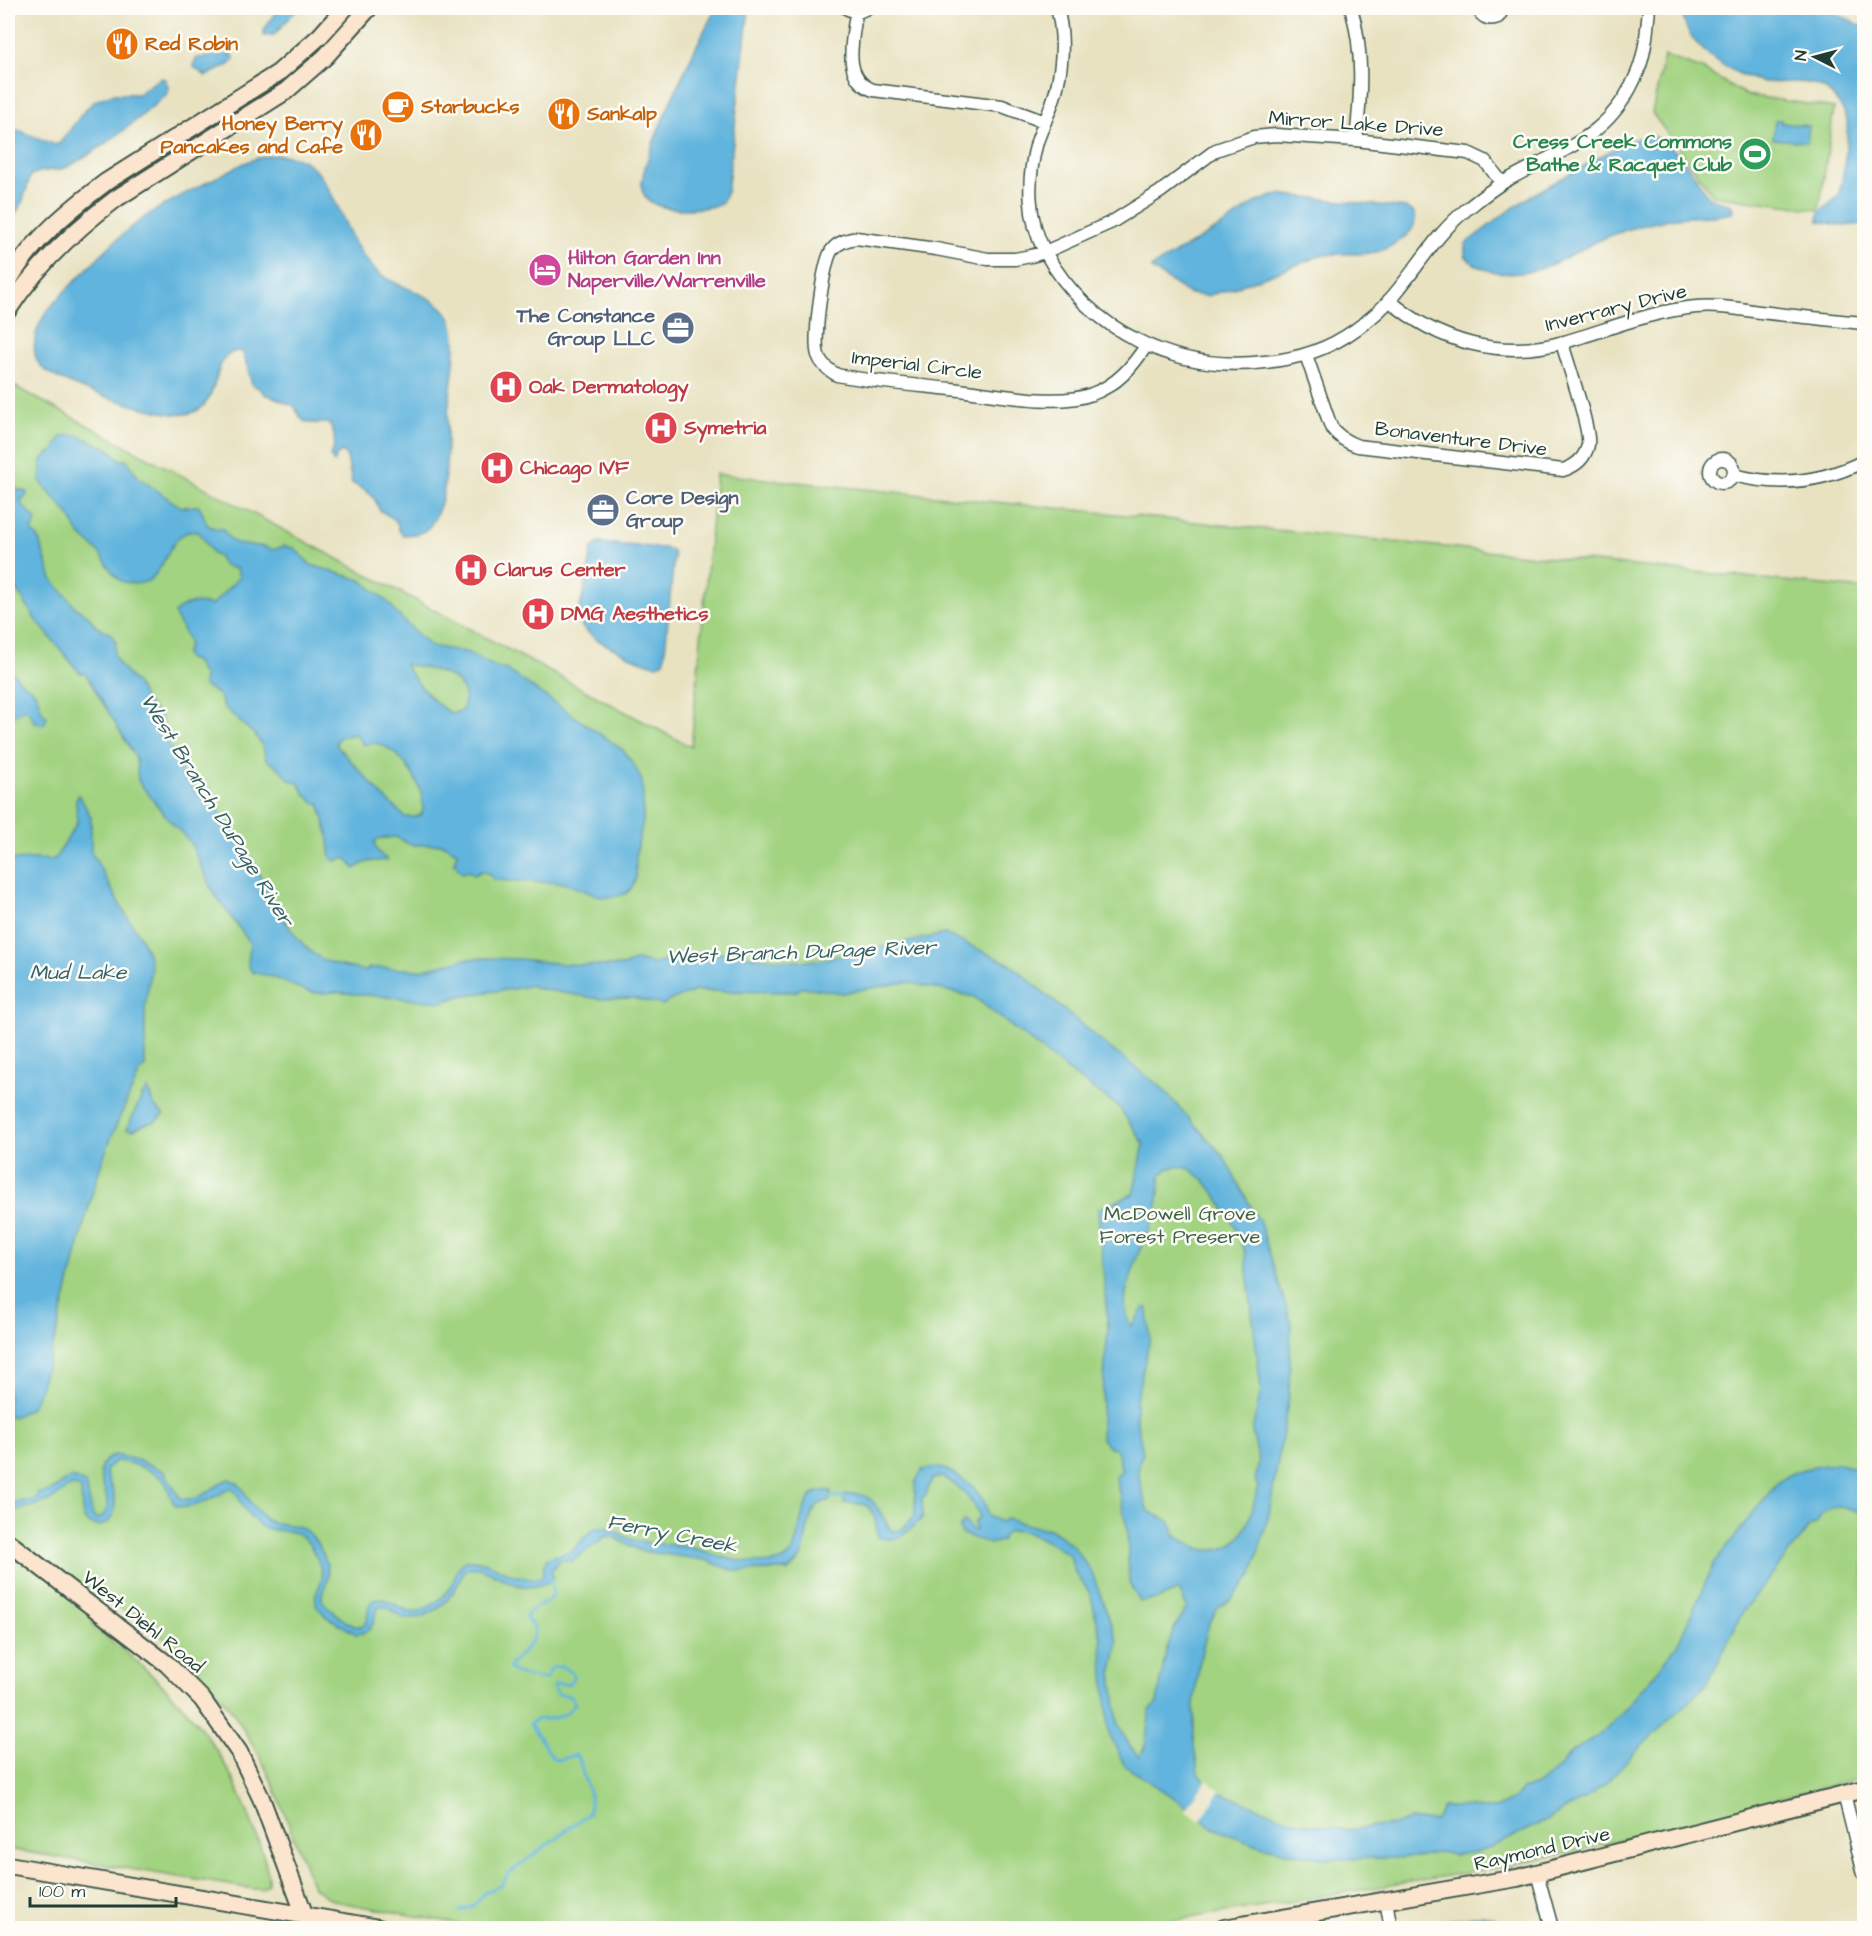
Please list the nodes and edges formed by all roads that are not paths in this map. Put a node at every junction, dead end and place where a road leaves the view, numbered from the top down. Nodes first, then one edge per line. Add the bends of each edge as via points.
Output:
1 (345, 8) edge
2 (369, 8) edge
3 (1057, 8) edge
4 (1351, 8) edge
5 (1478, 8) edge
6 (1504, 8) edge
7 (1649, 8) edge
8 (856, 9) edge
9 (1045, 122) junction
10 (1356, 140) junction
11 (1502, 183) junction
12 (1045, 252) junction
13 (8, 282) edge
14 (1389, 300) junction
15 (8, 310) edge
16 (1864, 323) edge
17 (1562, 343) junction
18 (1146, 346) junction
19 (1306, 355) junction
20 (1864, 461) edge
21 (1734, 475) dead end
22 (8, 1542) edge
23 (1864, 1789) edge
24 (1844, 1794) junction
25 (8, 1865) edge
26 (1538, 1873) junction
27 (1864, 1874) edge
28 (1386, 1901) junction
29 (308, 1924) edge
30 (379, 1929) edge
31 (1224, 1929) edge
32 (1390, 1929) edge
33 (1552, 1929) edge

1 - 13 street via 279,72 80,202 46,232
2 - 15 street via 325,57 293,85 92,217 49,257
3 - 9 street via 1062,61
4 - 10 street via 1361,73
5 - 6 street via 1489,19 1498,17
7 - 11 street via 1639,69 1613,112 1581,142
8 - 9 street via 850,57 858,80 867,88 1002,106
9 - 12 street via 1032,164 1030,197 1036,232
10 - 11 street, Mirror Lake Drive via 1468,153 1485,161
10 - 12 street, Mirror Lake Drive via 1276,135 1236,142 1216,150 1129,212
11 - 14 street via 1442,233
12 - 18 street via 1083,303
12 - 18 street, Imperial Circle via 1015,259 988,259 883,240 846,240 831,250 825,264 816,340 821,361 832,372 851,378 1059,401 1105,389 1127,372
14 - 17 street, Inverrary Drive via 1432,330 1474,345 1517,349
14 - 19 street via 1352,332
16 - 17 street, Inverrary Drive via 1700,307 1665,312
17 - 19 street, Bonaventure Drive via 1589,439 1583,458 1563,470 1349,443 1331,427
18 - 19 street via 1214,364 1247,365
20 - 21 street via 1838,472 1796,481 1766,482
22 - 29 street, West Diehl Road via 167,1664 212,1711 251,1775
23 - 24 street, Raymond Drive
24 - 26 street, Raymond Drive
24 - 27 street
25 - 29 street
26 - 28 street, Raymond Drive
26 - 33 street
28 - 31 street, Raymond Drive
28 - 32 street
29 - 30 street

